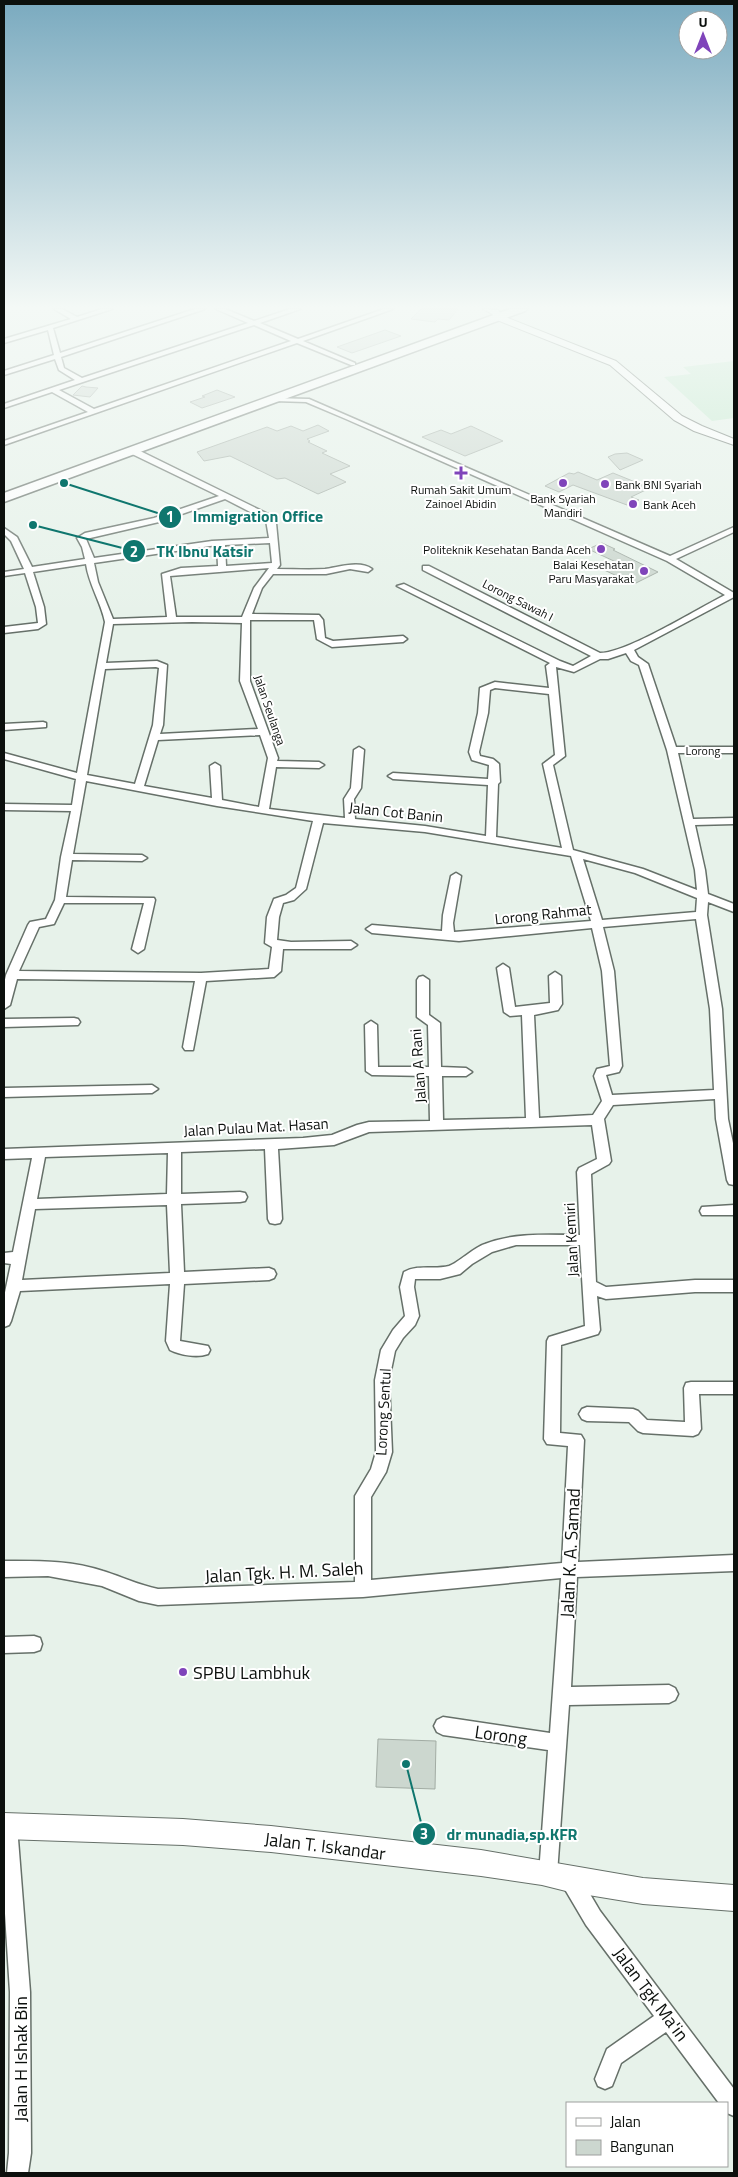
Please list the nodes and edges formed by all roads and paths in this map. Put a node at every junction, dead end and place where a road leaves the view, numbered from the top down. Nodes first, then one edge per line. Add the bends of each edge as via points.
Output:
1 (98, 411) edge
2 (233, 411) joint
3 (332, 411) edge
4 (669, 411) edge
5 (683, 411) edge
6 (94, 412) joint
7 (700, 428) junction
8 (734, 442) edge
9 (4, 443) edge
10 (133, 451) junction
11 (4, 491) edge
12 (226, 497) junction
13 (4, 498) edge
14 (734, 529) edge
15 (4, 530) edge
16 (273, 540) junction
17 (222, 543) junction
18 (670, 559) junction
19 (90, 561) junction
20 (273, 568) junction
21 (368, 568) dead end
22 (426, 568) dead end
23 (222, 569) junction
24 (28, 570) junction
25 (4, 574) edge
26 (401, 586) dead end
27 (172, 619) junction
28 (247, 619) junction
29 (109, 622) junction
30 (397, 629) dead end
31 (4, 630) edge
32 (629, 649) junction
33 (598, 656) junction
34 (557, 663) junction
35 (102, 666) junction
36 (553, 691) junction
37 (43, 725) dead end
38 (4, 727) edge
39 (263, 732) junction
40 (154, 737) junction
41 (358, 750) dead end
42 (672, 750) junction
43 (734, 750) edge
44 (4, 756) edge
45 (273, 764) junction
46 (319, 765) dead end
47 (215, 766) dead end
48 (393, 776) dead end
49 (82, 777) junction
50 (495, 782) junction
51 (139, 787) junction
52 (217, 803) junction
53 (4, 807) edge
54 (76, 808) junction
55 (263, 811) junction
56 (319, 819) junction
57 (734, 821) edge
58 (350, 822) junction
59 (690, 822) junction
60 (490, 840) junction
61 (572, 853) junction
62 (66, 857) junction
63 (142, 858) dead end
64 (456, 876) dead end
65 (703, 896) junction
66 (60, 900) junction
67 (734, 908) edge
68 (701, 915) junction
69 (597, 924) junction
70 (372, 929) dead end
71 (451, 935) junction
72 (351, 944) dead end
73 (278, 945) junction
74 (138, 949) dead end
75 (503, 968) dead end
76 (556, 976) dead end
77 (201, 977) junction
78 (424, 980) dead end
79 (8, 981) edge
80 (4, 1005) edge
81 (532, 1010) junction
82 (74, 1022) dead end
83 (4, 1023) edge
84 (371, 1025) dead end
85 (189, 1046) dead end
86 (437, 1072) junction
87 (466, 1072) dead end
88 (152, 1089) dead end
89 (4, 1093) edge
90 (720, 1094) junction
91 (608, 1101) junction
92 (598, 1119) junction
93 (533, 1123) junction
94 (437, 1125) junction
95 (271, 1145) junction
96 (175, 1148) junction
97 (4, 1154) edge
98 (39, 1154) junction
99 (734, 1178) edge
100 (240, 1197) dead end
101 (174, 1200) junction
102 (31, 1204) junction
103 (734, 1210) edge
104 (707, 1211) dead end
105 (275, 1219) dead end
106 (587, 1240) junction
107 (4, 1258) edge
108 (20, 1258) junction
109 (270, 1274) dead end
110 (177, 1277) junction
111 (589, 1284) junction
112 (14, 1286) junction
113 (734, 1286) edge
114 (4, 1321) edge
115 (203, 1350) dead end
116 (734, 1388) edge
117 (587, 1414) dead end
118 (734, 1563) edge
119 (4, 1569) edge
120 (569, 1570) junction
121 (363, 1589) junction
122 (34, 1644) dead end
123 (4, 1645) edge
124 (669, 1694) dead end
125 (562, 1696) junction
126 (443, 1726) dead end
127 (558, 1743) junction
128 (6, 1826) edge
129 (559, 1876) junction
130 (734, 1898) edge
131 (669, 2018) junction
132 (606, 2079) dead end
133 (734, 2106) edge
134 (18, 2173) edge

1 - 6 street
2 - 10 highway
2 - 11 highway
3 - 18 street
4 - 7 street via 684,422
5 - 7 street
6 - 9 street
7 - 8 street
10 - 12 street
10 - 13 highway
12 - 16 street via 269,518
12 - 19 street via 156,520 88,534 81,538
14 - 18 street
15 - 24 street via 16,542
16 - 17 street
16 - 20 street
17 - 19 street
17 - 23 street
18 - 32 street via 731,595
19 - 24 street
19 - 29 street
20 - 21 street
20 - 23 street
20 - 28 street, Jalan Seulanga via 256,592
22 - 33 street, Lorong Sawah I
23 - 27 street via 166,574
24 - 25 street
24 - 31 street via 38,598 42,624
26 - 34 street
27 - 28 street
27 - 29 street
28 - 30 street via 316,617 322,639 328,644 405,642
28 - 39 street, Jalan Seulanga via 244,672
29 - 35 street
32 - 33 street
32 - 42 street via 634,659 644,664
33 - 34 street via 574,669
34 - 36 street via 551,666
35 - 40 street via 157,664 164,667
35 - 49 street
36 - 50 street via 495,685 485,688 474,756 494,763
36 - 61 street via 560,756 548,764
37 - 38 street
39 - 40 street
39 - 45 street, Jalan Seulanga
40 - 51 street
41 - 58 street via 356,788 349,799
42 - 43 street, Lorong
42 - 59 street
44 - 49 street, Jalan Cot Banin
45 - 46 street
45 - 55 street, Jalan Seulanga
47 - 52 street
48 - 50 street
49 - 51 street, Jalan Cot Banin
49 - 54 street
50 - 60 street
51 - 52 street, Jalan Cot Banin
52 - 55 street, Jalan Cot Banin
53 - 54 street
54 - 62 street
55 - 56 street, Jalan Cot Banin
56 - 58 street, Jalan Cot Banin
56 - 73 street via 301,889 290,898 278,901 271,943
57 - 59 street
58 - 60 street, Jalan Cot Banin via 425,829
59 - 65 street
60 - 61 street, Jalan Cot Banin
61 - 65 street, Jalan Cot Banin via 639,871
61 - 69 street
62 - 63 street
62 - 66 street
64 - 71 street via 446,927
65 - 67 street, Jalan Cot Banin
65 - 68 street
66 - 74 street via 150,900
66 - 79 street via 50,921 34,925
68 - 69 street, Lorong Rahmat
68 - 90 street via 716,1009
69 - 71 street, Lorong Rahmat via 459,937
69 - 91 street via 608,971 616,1066 601,1072 600,1076
70 - 71 street, Lorong Rahmat
72 - 73 street
73 - 77 street via 275,971 270,974
75 - 81 street via 510,1012
76 - 81 street via 554,1007
77 - 79 street
77 - 85 street
78 - 86 street, Jalan A Rani via 423,1017 434,1023
79 - 80 street
81 - 93 street via 528,1016
82 - 83 street
84 - 86 street via 372,1071
86 - 87 street
86 - 94 street, Jalan A Rani
88 - 89 street
90 - 91 street
90 - 99 street
91 - 92 street
92 - 93 street, Jalan Pulau Mat. Hasan
92 - 106 street, Jalan Kemiri via 604,1161 584,1172
93 - 94 street, Jalan Pulau Mat. Hasan
94 - 95 street, Jalan Pulau Mat. Hasan via 369,1127 334,1140
95 - 96 street, Jalan Pulau Mat. Hasan
95 - 105 street
96 - 98 street, Jalan Pulau Mat. Hasan
96 - 101 street
97 - 98 street, Jalan Pulau Mat. Hasan
98 - 102 street
100 - 101 street
101 - 102 street
101 - 110 street
102 - 108 street
103 - 104 street
106 - 111 street, Jalan Kemiri
106 - 121 street, Lorong Sentul via 516,1240 488,1248 455,1270 409,1276 407,1287 412,1316 388,1350 382,1380 384,1452 378,1472 363,1496
107 - 108 street
108 - 112 street
109 - 110 street
110 - 112 street
110 - 115 street via 174,1346
111 - 113 street, Jalan Kemiri via 594,1290 606,1293
111 - 120 street, Jalan K. A. Samad via 593,1330 554,1341 552,1439 576,1440
112 - 114 street
116 - 117 street via 691,1388 693,1429 643,1426 633,1416
118 - 120 street, Jalan Tgk. H. M. Saleh
119 - 121 street, Jalan Tgk. H. M. Saleh via 48,1568 102,1578 158,1597
120 - 121 street, Jalan Tgk. H. M. Saleh
120 - 125 street, Jalan K. A. Samad
122 - 123 street
124 - 125 street
125 - 127 street, Jalan K. A. Samad
126 - 127 street, Lorong
127 - 129 street, Jalan K. A. Samad
128 - 129 street, Jalan T. Iskandar via 183,1832 271,1839 481,1863
128 - 134 street, Jalan H Ishak Bin via 20,1992
129 - 130 street, Jalan T. Iskandar via 643,1891
129 - 131 street, Jalan Tgk Ma'in
131 - 132 street via 614,2056
131 - 133 street, Jalan Tgk Ma'in

